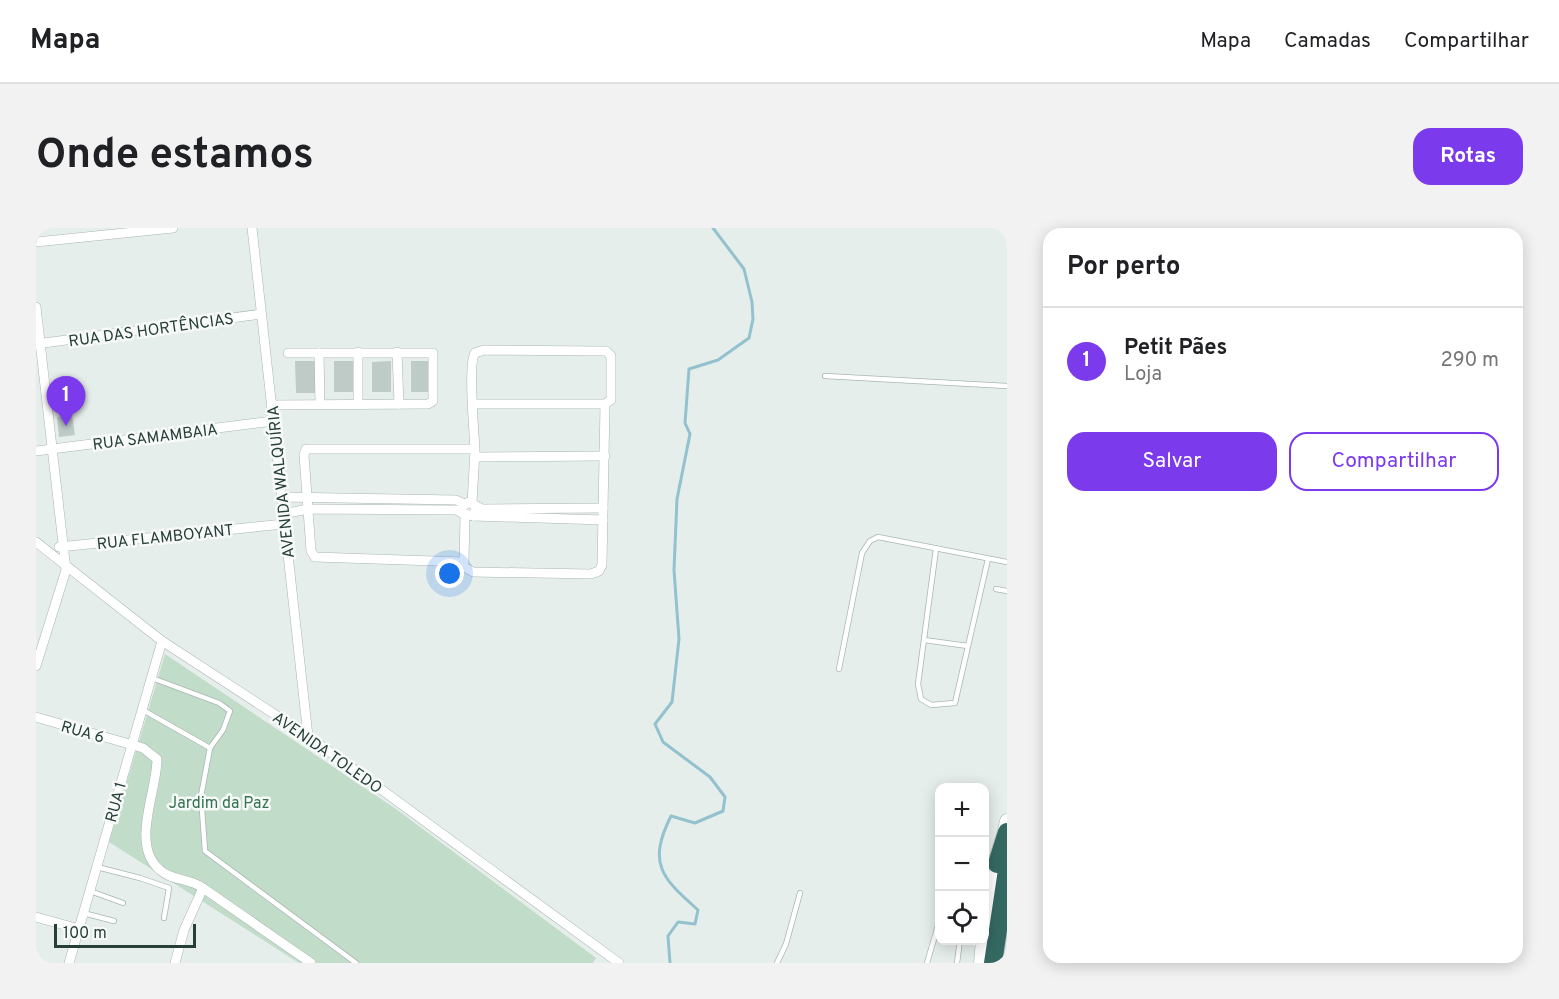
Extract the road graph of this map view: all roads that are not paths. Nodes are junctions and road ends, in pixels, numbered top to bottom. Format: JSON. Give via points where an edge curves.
{"nodes":[{"id":1,"x":173,"y":228,"type":"edge"},
{"id":2,"x":252,"y":228,"type":"edge"},
{"id":3,"x":36,"y":242,"type":"edge"},
{"id":4,"x":36,"y":307,"type":"edge"},
{"id":5,"x":261,"y":314,"type":"junction"},
{"id":6,"x":38,"y":344,"type":"edge"},
{"id":7,"x":358,"y":352,"type":"junction"},
{"id":8,"x":397,"y":352,"type":"junction"},
{"id":9,"x":288,"y":353,"type":"dead end"},
{"id":10,"x":319,"y":353,"type":"junction"},
{"id":11,"x":825,"y":376,"type":"dead end"},
{"id":12,"x":1007,"y":386,"type":"edge"},
{"id":13,"x":320,"y":404,"type":"junction"},
{"id":14,"x":358,"y":404,"type":"junction"},
{"id":15,"x":399,"y":404,"type":"junction"},
{"id":16,"x":473,"y":404,"type":"junction"},
{"id":17,"x":605,"y":404,"type":"junction"},
{"id":18,"x":271,"y":405,"type":"junction"},
{"id":19,"x":273,"y":421,"type":"junction"},
{"id":20,"x":53,"y":449,"type":"junction"},
{"id":21,"x":36,"y":451,"type":"edge"},
{"id":22,"x":475,"y":453,"type":"junction"},
{"id":23,"x":605,"y":456,"type":"junction"},
{"id":24,"x":282,"y":496,"type":"junction"},
{"id":25,"x":308,"y":504,"type":"junction"},
{"id":26,"x":603,"y":508,"type":"junction"},
{"id":27,"x":469,"y":510,"type":"junction"},
{"id":28,"x":284,"y":519,"type":"junction"},
{"id":29,"x":603,"y":520,"type":"junction"},
{"id":30,"x":36,"y":542,"type":"edge"},
{"id":31,"x":63,"y":547,"type":"junction"},
{"id":32,"x":45,"y":548,"type":"junction"},
{"id":33,"x":936,"y":549,"type":"junction"},
{"id":34,"x":988,"y":559,"type":"junction"},
{"id":35,"x":464,"y":562,"type":"junction"},
{"id":36,"x":1007,"y":562,"type":"edge"},
{"id":37,"x":66,"y":564,"type":"junction"},
{"id":38,"x":996,"y":589,"type":"dead end"},
{"id":39,"x":1007,"y":591,"type":"edge"},
{"id":40,"x":924,"y":640,"type":"junction"},
{"id":41,"x":162,"y":641,"type":"junction"},
{"id":42,"x":968,"y":646,"type":"junction"},
{"id":43,"x":36,"y":666,"type":"edge"},
{"id":44,"x":839,"y":669,"type":"dead end"},
{"id":45,"x":152,"y":678,"type":"junction"},
{"id":46,"x":143,"y":710,"type":"junction"},
{"id":47,"x":36,"y":717,"type":"edge"},
{"id":48,"x":308,"y":736,"type":"junction"},
{"id":49,"x":131,"y":744,"type":"junction"},
{"id":50,"x":210,"y":748,"type":"junction"},
{"id":51,"x":1007,"y":822,"type":"edge"},
{"id":52,"x":1007,"y":831,"type":"edge"},
{"id":53,"x":97,"y":867,"type":"junction"},
{"id":54,"x":1002,"y":867,"type":"edge"},
{"id":55,"x":202,"y":888,"type":"junction"},
{"id":56,"x":90,"y":891,"type":"junction"},
{"id":57,"x":800,"y":893,"type":"dead end"},
{"id":58,"x":123,"y":903,"type":"dead end"},
{"id":59,"x":83,"y":913,"type":"junction"},
{"id":60,"x":989,"y":914,"type":"edge"},
{"id":61,"x":36,"y":916,"type":"edge"},
{"id":62,"x":164,"y":918,"type":"dead end"},
{"id":63,"x":114,"y":921,"type":"dead end"},
{"id":64,"x":79,"y":929,"type":"junction"},
{"id":65,"x":935,"y":936,"type":"edge"},
{"id":66,"x":959,"y":945,"type":"edge"},
{"id":67,"x":983,"y":945,"type":"edge"},
{"id":68,"x":69,"y":963,"type":"edge"},
{"id":69,"x":175,"y":963,"type":"edge"},
{"id":70,"x":311,"y":963,"type":"edge"},
{"id":71,"x":356,"y":963,"type":"edge"},
{"id":72,"x":619,"y":963,"type":"edge"},
{"id":73,"x":777,"y":963,"type":"edge"},
{"id":74,"x":927,"y":963,"type":"edge"},
{"id":75,"x":957,"y":963,"type":"edge"},
{"id":76,"x":981,"y":963,"type":"edge"},
{"id":77,"x":993,"y":963,"type":"edge"}],
"edges":[{"from":1,"to":3,"type":"street"},
{"from":2,"to":5,"type":"street","name":"AVENIDA WALQUÍRIA"},
{"from":4,"to":6,"type":"street"},
{"from":5,"to":6,"type":"street","name":"RUA DAS HORTÊNCIAS"},
{"from":5,"to":18,"type":"street","name":"AVENIDA WALQUÍRIA"},
{"from":6,"to":20,"type":"street"},
{"from":7,"to":8,"type":"street"},
{"from":7,"to":10,"type":"street"},
{"from":7,"to":14,"type":"street"},
{"from":8,"to":15,"type":"street"},
{"from":8,"to":15,"type":"street","via":[[433,353],[433,401]]},
{"from":9,"to":10,"type":"street"},
{"from":10,"to":13,"type":"street"},
{"from":11,"to":12,"type":"lane"},
{"from":13,"to":14,"type":"street"},
{"from":13,"to":18,"type":"street"},
{"from":14,"to":15,"type":"street"},
{"from":16,"to":17,"type":"street"},
{"from":16,"to":17,"type":"street","via":[[473,355],[495,350],[609,353],[611,400]]},
{"from":16,"to":22,"type":"street"},
{"from":17,"to":23,"type":"street"},
{"from":18,"to":19,"type":"street","name":"AVENIDA WALQUÍRIA"},
{"from":19,"to":20,"type":"street","name":"RUA SAMAMBAIA"},
{"from":19,"to":24,"type":"street","name":"AVENIDA WALQUÍRIA"},
{"from":20,"to":21,"type":"street","name":"RUA SAMAMBAIA"},
{"from":20,"to":31,"type":"street"},
{"from":22,"to":23,"type":"street"},
{"from":22,"to":25,"type":"street","via":[[306,449]]},
{"from":22,"to":27,"type":"street"},
{"from":23,"to":26,"type":"street"},
{"from":24,"to":25,"type":"street"},
{"from":24,"to":28,"type":"street","name":"AVENIDA WALQUÍRIA"},
{"from":25,"to":27,"type":"street","via":[[456,500]]},
{"from":25,"to":28,"type":"street","name":"RUA FLAMBOYANT"},
{"from":25,"to":35,"type":"street","via":[[311,551],[315,557]]},
{"from":26,"to":27,"type":"street"},
{"from":26,"to":29,"type":"street"},
{"from":27,"to":29,"type":"street"},
{"from":27,"to":35,"type":"street"},
{"from":28,"to":31,"type":"street","name":"RUA FLAMBOYANT"},
{"from":28,"to":48,"type":"street","name":"AVENIDA WALQUÍRIA"},
{"from":29,"to":35,"type":"street","via":[[602,565],[596,573],[473,572],[463,566]]},
{"from":30,"to":32,"type":"street","name":"AVENIDA TOLEDO"},
{"from":31,"to":32,"type":"street","name":"RUA FLAMBOYANT"},
{"from":31,"to":37,"type":"street"},
{"from":32,"to":37,"type":"street","name":"AVENIDA TOLEDO"},
{"from":33,"to":34,"type":"lane"},
{"from":33,"to":40,"type":"lane"},
{"from":33,"to":44,"type":"lane","via":[[878,537],[870,541],[862,553]]},
{"from":34,"to":36,"type":"lane"},
{"from":34,"to":42,"type":"lane"},
{"from":37,"to":41,"type":"street","name":"AVENIDA TOLEDO"},
{"from":37,"to":43,"type":"street"},
{"from":38,"to":39,"type":"lane"},
{"from":40,"to":42,"type":"lane"},
{"from":40,"to":42,"type":"lane","via":[[918,684],[921,699],[931,705],[955,703]]},
{"from":41,"to":45,"type":"street","name":"RUA 1"},
{"from":41,"to":48,"type":"street","name":"AVENIDA TOLEDO"},
{"from":45,"to":46,"type":"street","name":"RUA 1"},
{"from":45,"to":50,"type":"lane","via":[[219,703],[230,711]]},
{"from":46,"to":49,"type":"street","name":"RUA 1"},
{"from":46,"to":50,"type":"lane"},
{"from":47,"to":49,"type":"street","name":"RUA 6"},
{"from":48,"to":72,"type":"street","name":"AVENIDA TOLEDO"},
{"from":49,"to":53,"type":"street","name":"RUA 1"},
{"from":49,"to":55,"type":"street","name":"RUA 6","via":[[157,759],[146,831],[147,851],[164,873]]},
{"from":50,"to":71,"type":"lane","via":[[201,796],[205,851]]},
{"from":51,"to":54,"type":"main road"},
{"from":52,"to":54,"type":"highway"},
{"from":53,"to":56,"type":"street","name":"RUA 1"},
{"from":53,"to":62,"type":"lane","via":[[169,888]]},
{"from":54,"to":60,"type":"main road"},
{"from":54,"to":77,"type":"highway"},
{"from":55,"to":69,"type":"street"},
{"from":55,"to":70,"type":"street"},
{"from":56,"to":58,"type":"lane"},
{"from":56,"to":59,"type":"street","name":"RUA 1"},
{"from":57,"to":73,"type":"lane"},
{"from":59,"to":63,"type":"lane"},
{"from":59,"to":64,"type":"street","name":"RUA 1"},
{"from":61,"to":64,"type":"street"},
{"from":64,"to":68,"type":"street","name":"RUA 1"},
{"from":65,"to":74,"type":"lane"},
{"from":66,"to":75,"type":"lane"},
{"from":67,"to":76,"type":"main road"}]}
